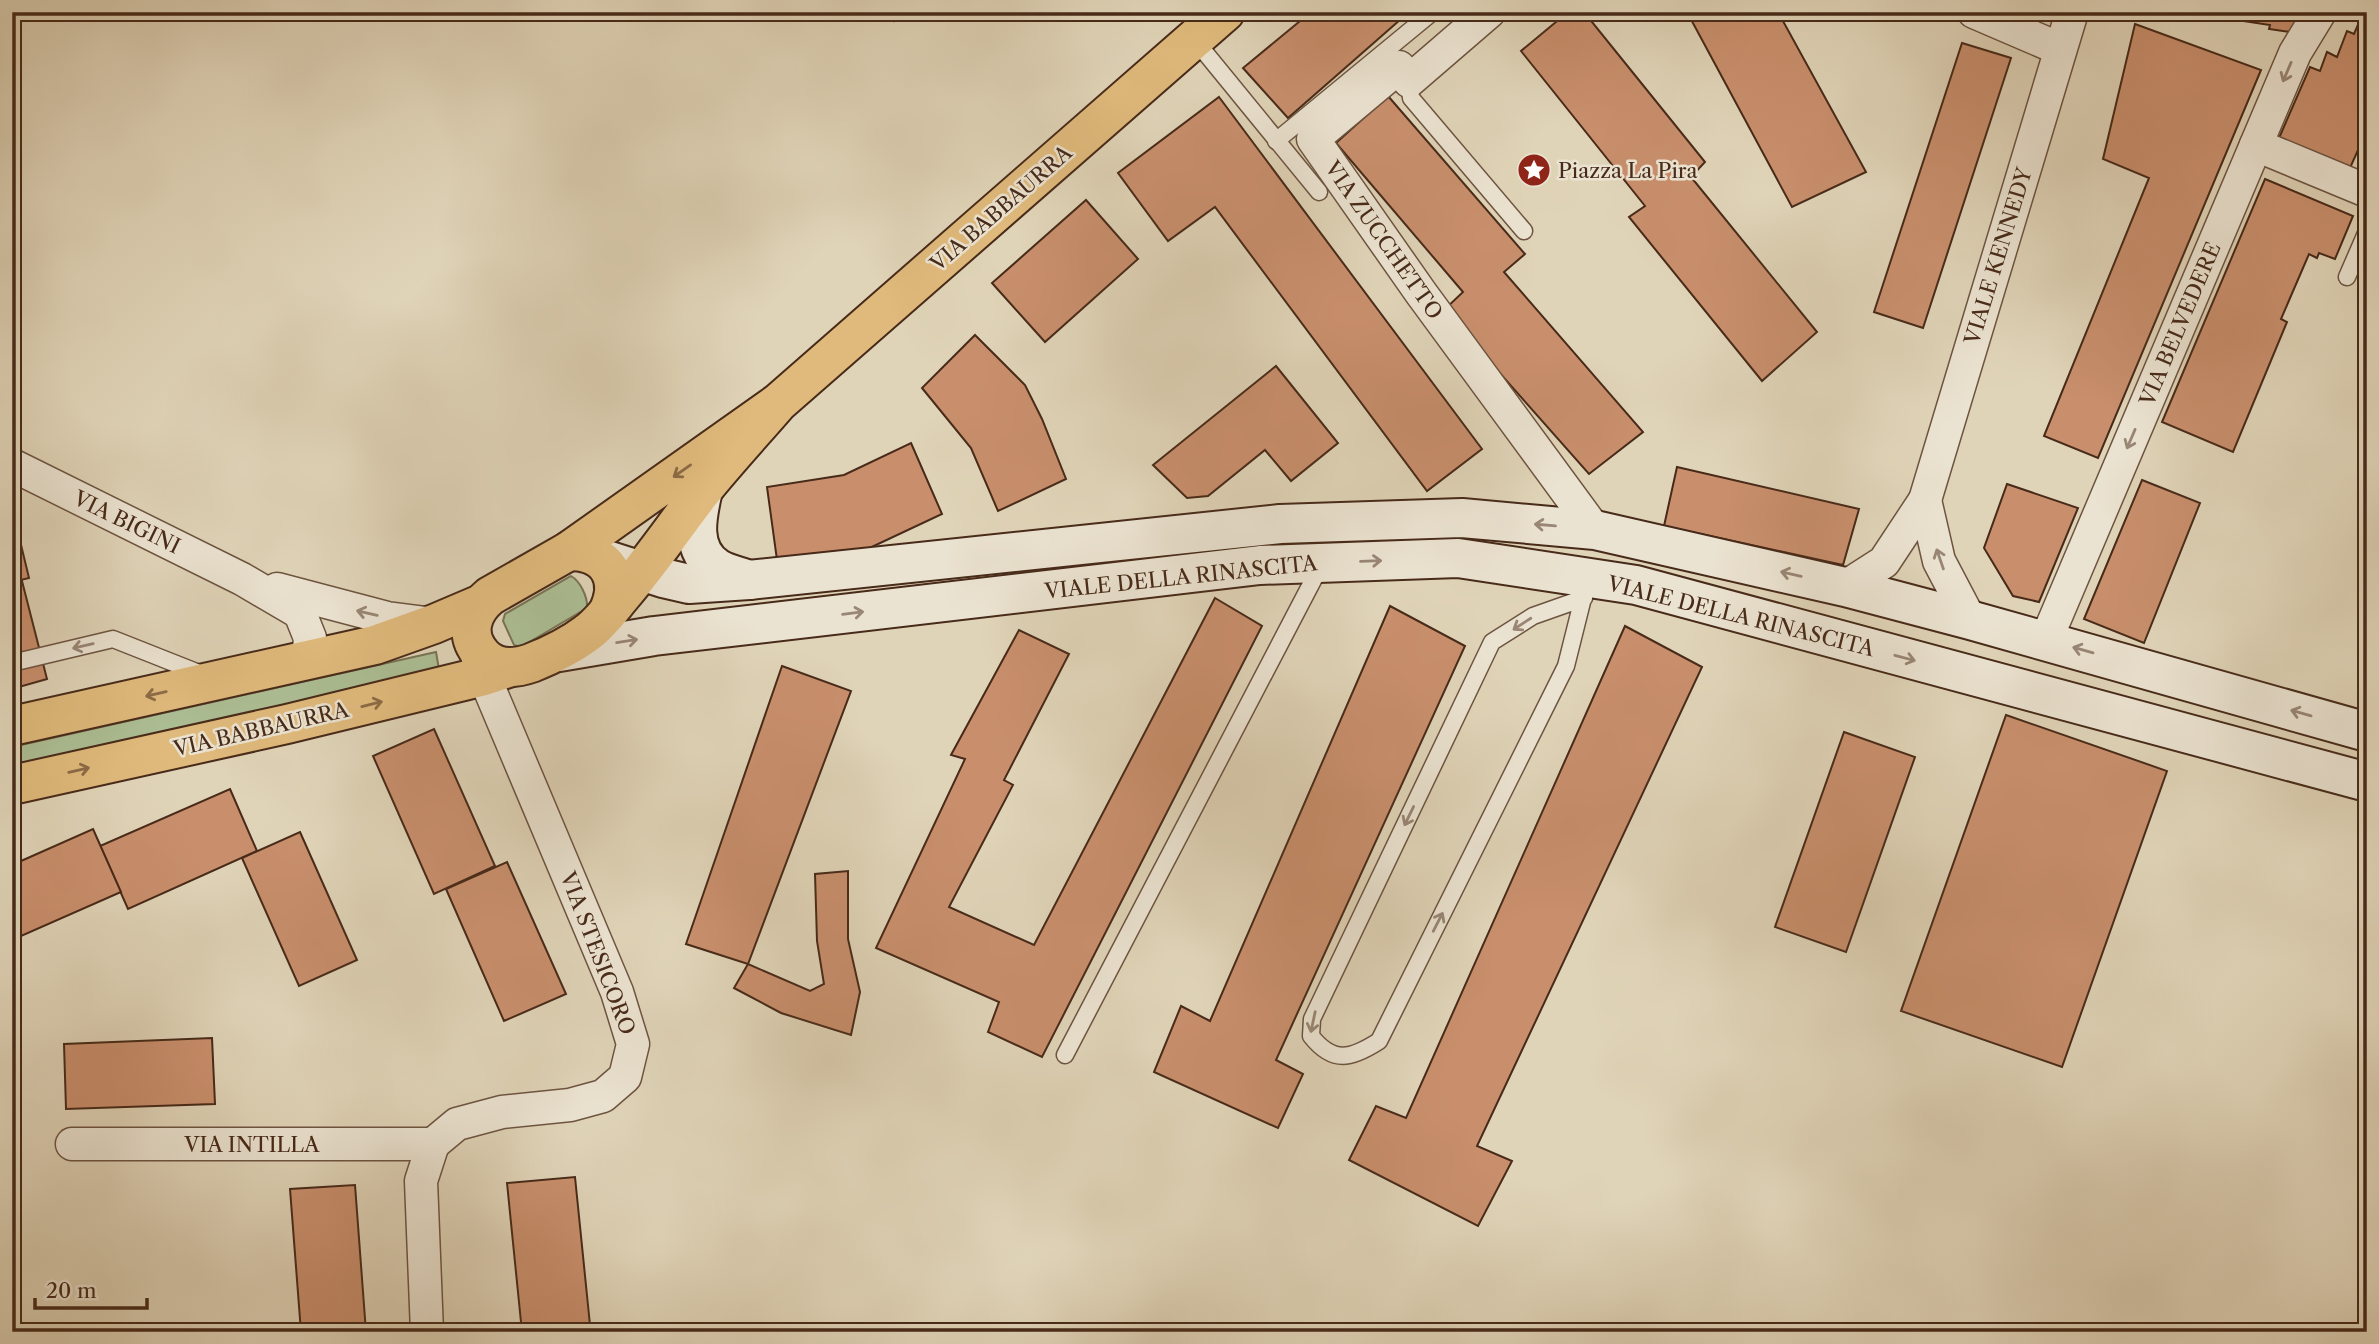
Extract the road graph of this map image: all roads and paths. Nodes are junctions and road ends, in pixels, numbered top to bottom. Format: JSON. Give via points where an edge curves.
{"nodes":[{"id":1,"x":1225,"y":12,"type":"edge"},
{"id":2,"x":1489,"y":12,"type":"edge"},
{"id":3,"x":1974,"y":12,"type":"edge"},
{"id":4,"x":2072,"y":12,"type":"edge"},
{"id":5,"x":2320,"y":12,"type":"edge"},
{"id":6,"x":1429,"y":15,"type":"dead end"},
{"id":7,"x":1194,"y":40,"type":"junction"},
{"id":8,"x":2060,"y":49,"type":"junction"},
{"id":9,"x":1409,"y":81,"type":"junction"},
{"id":10,"x":1276,"y":141,"type":"junction"},
{"id":11,"x":2256,"y":145,"type":"junction"},
{"id":12,"x":2367,"y":191,"type":"edge"},
{"id":13,"x":1320,"y":192,"type":"dead end"},
{"id":14,"x":1524,"y":231,"type":"dead end"},
{"id":15,"x":2367,"y":231,"type":"edge"},
{"id":16,"x":2347,"y":277,"type":"dead end"},
{"id":17,"x":778,"y":403,"type":"junction"},
{"id":18,"x":12,"y":465,"type":"edge"},
{"id":19,"x":703,"y":490,"type":"junction"},
{"id":20,"x":1925,"y":500,"type":"junction"},
{"id":21,"x":1595,"y":530,"type":"junction"},
{"id":22,"x":582,"y":553,"type":"junction"},
{"id":23,"x":1322,"y":563,"type":"junction"},
{"id":24,"x":642,"y":572,"type":"junction"},
{"id":25,"x":243,"y":579,"type":"junction"},
{"id":26,"x":749,"y":580,"type":"junction"},
{"id":27,"x":1845,"y":587,"type":"junction"},
{"id":28,"x":1586,"y":588,"type":"junction"},
{"id":29,"x":608,"y":612,"type":"junction"},
{"id":30,"x":1970,"y":620,"type":"junction"},
{"id":31,"x":476,"y":621,"type":"junction"},
{"id":32,"x":434,"y":624,"type":"junction"},
{"id":33,"x":2046,"y":640,"type":"junction"},
{"id":34,"x":559,"y":652,"type":"junction"},
{"id":35,"x":308,"y":660,"type":"junction"},
{"id":36,"x":12,"y":663,"type":"edge"},
{"id":37,"x":496,"y":672,"type":"junction"},
{"id":38,"x":216,"y":680,"type":"junction"},
{"id":39,"x":12,"y":726,"type":"edge"},
{"id":40,"x":2367,"y":732,"type":"edge"},
{"id":41,"x":2367,"y":782,"type":"edge"},
{"id":42,"x":12,"y":785,"type":"edge"},
{"id":43,"x":1065,"y":1055,"type":"dead end"},
{"id":44,"x":72,"y":1144,"type":"dead end"},
{"id":45,"x":433,"y":1144,"type":"junction"},
{"id":46,"x":427,"y":1332,"type":"edge"}],
"edges":[{"from":1,"to":7,"type":"main road","name":"VIA BABBAURRA"},
{"from":2,"to":9,"type":"street"},
{"from":3,"to":8,"type":"street"},
{"from":4,"to":8,"type":"street","name":"VIALE KENNEDY"},
{"from":5,"to":11,"type":"street","name":"VIA BELVEDERE","one_way":true,"via":[[2295,52]]},
{"from":6,"to":10,"type":"lane"},
{"from":7,"to":10,"type":"lane"},
{"from":7,"to":17,"type":"main road","name":"VIA BABBAURRA"},
{"from":8,"to":20,"type":"street","name":"VIALE KENNEDY"},
{"from":9,"to":14,"type":"lane","via":[[1411,98]]},
{"from":9,"to":21,"type":"street","name":"VIA ZUCCHETTO","via":[[1399,67],[1312,139]]},
{"from":10,"to":13,"type":"lane"},
{"from":11,"to":12,"type":"street"},
{"from":11,"to":33,"type":"street","name":"VIA BELVEDERE","one_way":true},
{"from":15,"to":16,"type":"lane"},
{"from":17,"to":19,"type":"main road","name":"VIA BABBAURRA"},
{"from":17,"to":22,"type":"main road","one_way":true},
{"from":18,"to":25,"type":"street","name":"VIA BIGINI"},
{"from":19,"to":24,"type":"main road","name":"VIA BABBAURRA"},
{"from":19,"to":26,"type":"street","via":[[696,517],[697,540],[716,568]]},
{"from":20,"to":27,"type":"street","name":"VIALE KENNEDY","via":[[1884,562]]},
{"from":30,"to":20,"type":"street","name":"VIALE KENNEDY","one_way":true,"via":[[1939,561]]},
{"from":21,"to":26,"type":"street","name":"VIALE DELLA RINASCITA","one_way":true,"via":[[1462,518],[1280,524]]},
{"from":27,"to":21,"type":"street","name":"VIALE DELLA RINASCITA","one_way":true},
{"from":22,"to":24,"type":"street","name":"VIALE DELLA RINASCITA"},
{"from":22,"to":29,"type":"main road","via":[[605,564],[612,575],[614,600]]},
{"from":22,"to":31,"type":"main road","via":[[490,596]]},
{"from":23,"to":28,"type":"street","name":"VIALE DELLA RINASCITA","one_way":true,"via":[[1458,558]]},
{"from":34,"to":23,"type":"street","name":"VIALE DELLA RINASCITA","one_way":true,"via":[[654,636],[1260,565]]},
{"from":23,"to":43,"type":"lane"},
{"from":24,"to":26,"type":"street","name":"VIALE DELLA RINASCITA","via":[[689,584]]},
{"from":24,"to":29,"type":"main road","name":"VIA BABBAURRA"},
{"from":32,"to":25,"type":"street","one_way":true,"via":[[331,605]]},
{"from":25,"to":35,"type":"street","via":[[300,613],[310,638]]},
{"from":27,"to":30,"type":"street","name":"VIALE DELLA RINASCITA"},
{"from":28,"to":28,"type":"lane","one_way":true,"via":[[1492,642],[1311,1019],[1311,1036],[1321,1049],[1345,1056],[1379,1041],[1566,666]]},
{"from":28,"to":41,"type":"street","name":"VIALE DELLA RINASCITA","one_way":true,"via":[[1636,585]]},
{"from":29,"to":34,"type":"main road","name":"VIA BABBAURRA"},
{"from":30,"to":33,"type":"street","name":"VIALE DELLA RINASCITA"},
{"from":31,"to":32,"type":"main road"},
{"from":31,"to":37,"type":"main road","via":[[477,650],[496,666]]},
{"from":32,"to":35,"type":"main road","via":[[375,645]]},
{"from":40,"to":33,"type":"street","name":"VIALE DELLA RINASCITA","one_way":true},
{"from":34,"to":37,"type":"main road","name":"VIA BABBAURRA"},
{"from":35,"to":38,"type":"main road"},
{"from":38,"to":36,"type":"lane","one_way":true,"via":[[113,639]]},
{"from":42,"to":37,"type":"main road","name":"VIA BABBAURRA","one_way":true},
{"from":37,"to":45,"type":"street","name":"VIA STESICORO","via":[[633,1044],[625,1077],[603,1096],[457,1124]]},
{"from":38,"to":39,"type":"main road","one_way":true},
{"from":44,"to":45,"type":"street","name":"VIA INTILLA"},
{"from":45,"to":46,"type":"street","via":[[421,1181]]}]}
